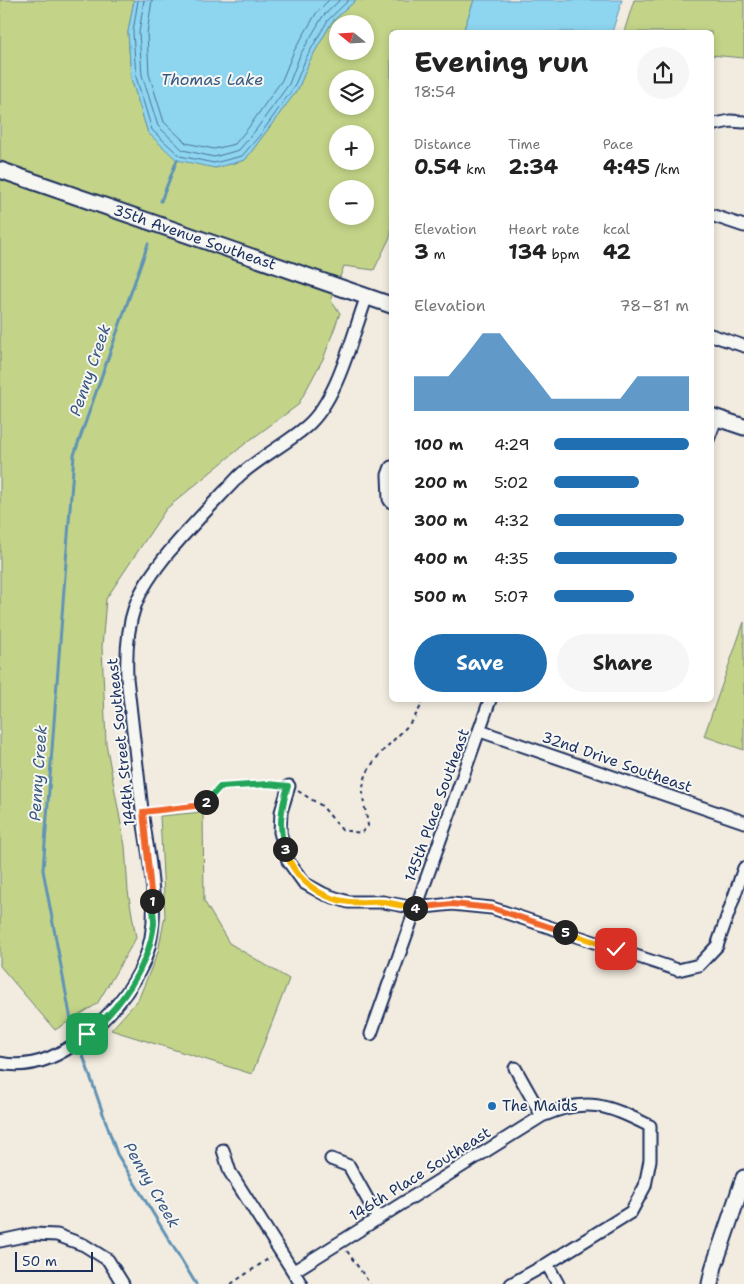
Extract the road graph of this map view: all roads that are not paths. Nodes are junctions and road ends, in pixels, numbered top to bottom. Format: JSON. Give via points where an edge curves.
{"nodes":[{"id":1,"x":744,"y":122,"type":"edge"},
{"id":2,"x":714,"y":124,"type":"edge"},
{"id":3,"x":0,"y":170,"type":"edge"},
{"id":4,"x":714,"y":216,"type":"edge"},
{"id":5,"x":744,"y":226,"type":"edge"},
{"id":6,"x":367,"y":296,"type":"junction"},
{"id":7,"x":389,"y":304,"type":"edge"},
{"id":8,"x":714,"y":336,"type":"edge"},
{"id":9,"x":744,"y":346,"type":"edge"},
{"id":10,"x":715,"y":417,"type":"edge"},
{"id":11,"x":744,"y":427,"type":"edge"},
{"id":12,"x":389,"y":472,"type":"edge"},
{"id":13,"x":389,"y":499,"type":"edge"},
{"id":14,"x":489,"y":702,"type":"edge"},
{"id":15,"x":480,"y":731,"type":"junction"},
{"id":16,"x":288,"y":786,"type":"road end"},
{"id":17,"x":744,"y":822,"type":"edge"},
{"id":18,"x":744,"y":868,"type":"edge"},
{"id":19,"x":415,"y":908,"type":"junction"},
{"id":20,"x":371,"y":1034,"type":"dead end"},
{"id":21,"x":0,"y":1063,"type":"edge"},
{"id":22,"x":515,"y":1068,"type":"dead end"},
{"id":23,"x":542,"y":1116,"type":"junction"},
{"id":24,"x":223,"y":1150,"type":"dead end"},
{"id":25,"x":331,"y":1159,"type":"dead end"},
{"id":26,"x":743,"y":1185,"type":"edge"},
{"id":27,"x":378,"y":1218,"type":"junction"},
{"id":28,"x":0,"y":1241,"type":"edge"},
{"id":29,"x":547,"y":1264,"type":"junction"},
{"id":30,"x":294,"y":1271,"type":"junction"},
{"id":31,"x":123,"y":1284,"type":"edge"},
{"id":32,"x":301,"y":1284,"type":"edge"},
{"id":33,"x":511,"y":1284,"type":"edge"},
{"id":34,"x":558,"y":1284,"type":"edge"},
{"id":35,"x":710,"y":1284,"type":"edge"}],
"edges":[{"from":1,"to":2,"type":"street"},
{"from":3,"to":6,"type":"street","name":"35th Avenue Southeast"},
{"from":4,"to":5,"type":"street"},
{"from":6,"to":7,"type":"street","name":"35th Avenue Southeast"},
{"from":6,"to":21,"type":"street","name":"144th Street Southeast","via":[[323,408],[306,426],[239,476],[156,569],[135,606],[126,663],[154,924],[143,963],[122,998],[98,1026],[69,1048],[34,1064]]},
{"from":8,"to":9,"type":"street"},
{"from":10,"to":11,"type":"street"},
{"from":12,"to":13,"type":"street"},
{"from":14,"to":15,"type":"street","name":"145th Place Southeast"},
{"from":15,"to":17,"type":"street","name":"32nd Drive Southeast"},
{"from":15,"to":19,"type":"street","name":"145th Place Southeast"},
{"from":16,"to":19,"type":"street","via":[[280,832],[288,861],[304,882],[324,894],[348,902],[384,902]]},
{"from":18,"to":19,"type":"street","via":[[717,946],[699,965],[678,970],[492,908],[452,904]]},
{"from":19,"to":20,"type":"street","name":"145th Place Southeast"},
{"from":22,"to":23,"type":"street"},
{"from":23,"to":27,"type":"street","name":"146th Place Southeast"},
{"from":23,"to":29,"type":"street","name":"146th Place Southeast","via":[[565,1106],[585,1103],[610,1109],[650,1126],[650,1160],[645,1186],[631,1212]]},
{"from":24,"to":30,"type":"street","via":[[230,1172]]},
{"from":25,"to":27,"type":"street","via":[[349,1166]]},
{"from":26,"to":35,"type":"street"},
{"from":27,"to":30,"type":"street","name":"146th Place Southeast"},
{"from":28,"to":31,"type":"street","via":[[33,1234],[57,1235],[84,1245],[108,1260]]},
{"from":29,"to":33,"type":"street"},
{"from":29,"to":34,"type":"street"},
{"from":30,"to":32,"type":"street"}]}
